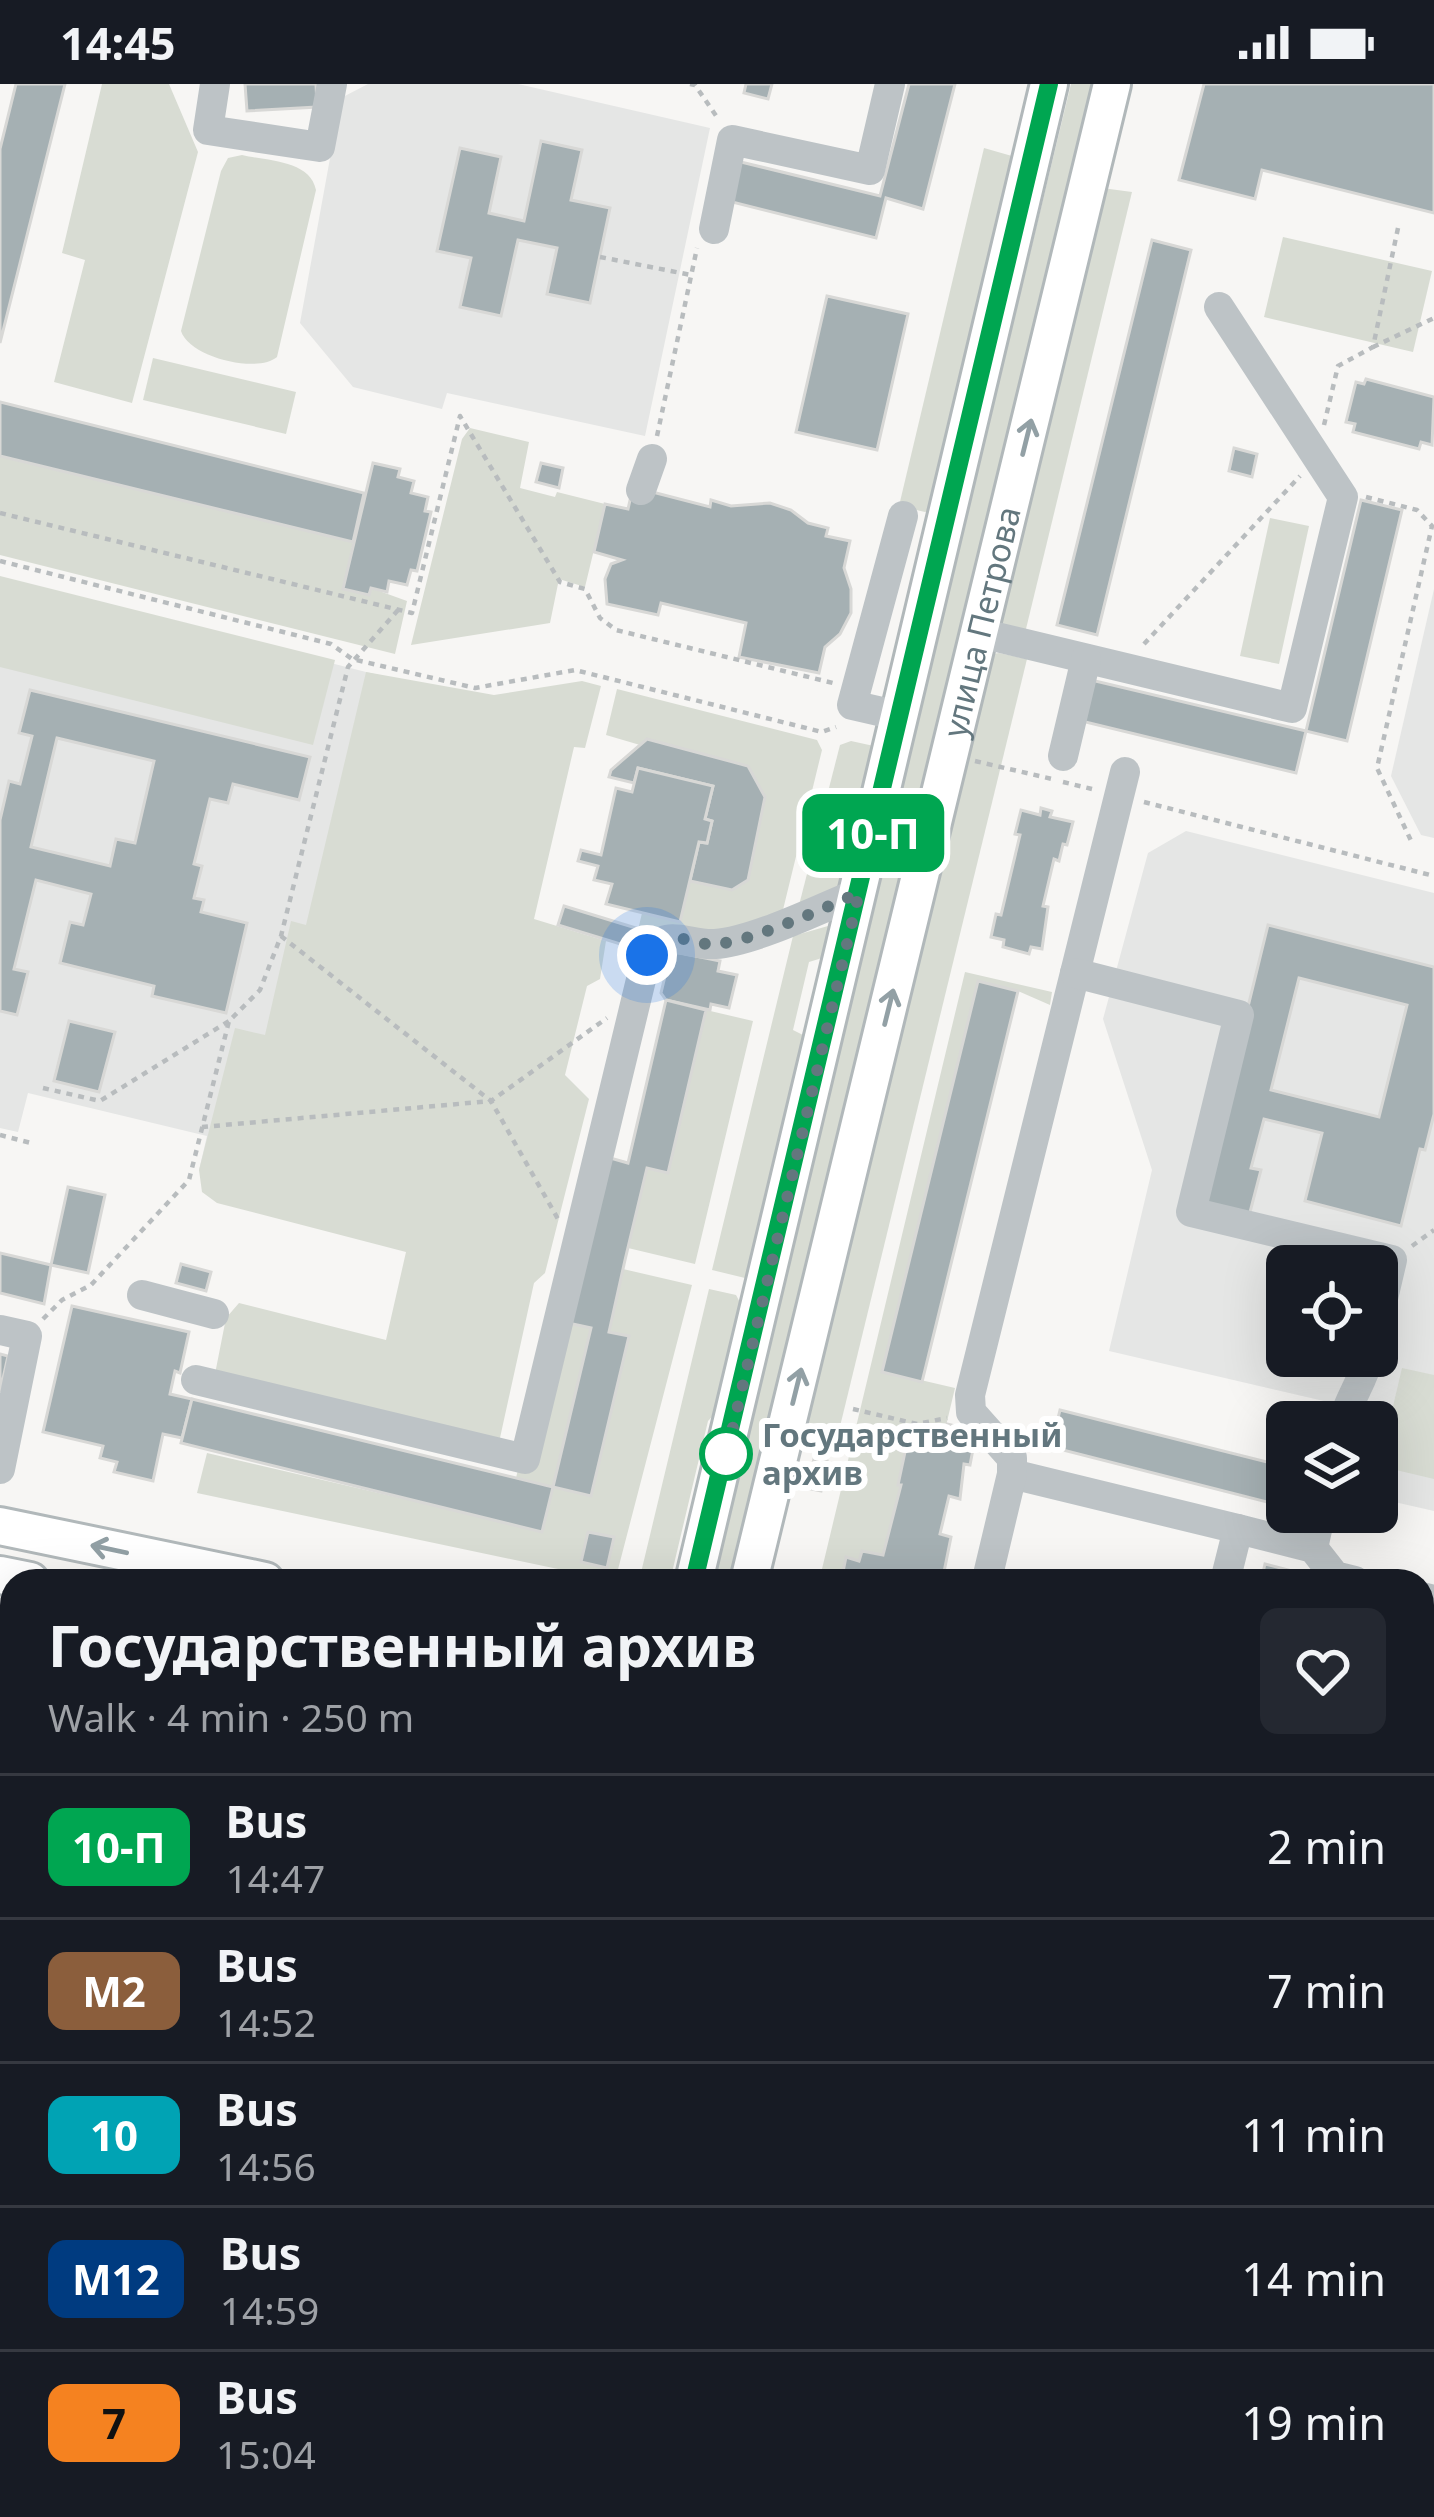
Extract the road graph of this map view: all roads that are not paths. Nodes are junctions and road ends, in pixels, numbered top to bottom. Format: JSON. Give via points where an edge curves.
{"nodes":[{"id":1,"x":215,"y":84,"type":"edge"},
{"id":2,"x":332,"y":84,"type":"edge"},
{"id":3,"x":890,"y":84,"type":"edge"},
{"id":4,"x":1049,"y":84,"type":"edge"},
{"id":5,"x":1112,"y":84,"type":"edge"},
{"id":6,"x":714,"y":230,"type":"road end"},
{"id":7,"x":1219,"y":308,"type":"dead end"},
{"id":8,"x":652,"y":459,"type":"road end"},
{"id":9,"x":641,"y":490,"type":"dead end"},
{"id":10,"x":903,"y":515,"type":"dead end"},
{"id":11,"x":980,"y":633,"type":"junction"},
{"id":12,"x":1087,"y":658,"type":"junction"},
{"id":13,"x":900,"y":716,"type":"junction"},
{"id":14,"x":1063,"y":755,"type":"dead end"},
{"id":15,"x":1123,"y":784,"type":"road end"},
{"id":16,"x":859,"y":893,"type":"junction"},
{"id":17,"x":1076,"y":973,"type":"junction"},
{"id":18,"x":1329,"y":1245,"type":"edge"},
{"id":19,"x":142,"y":1295,"type":"dead end"},
{"id":20,"x":214,"y":1314,"type":"dead end"},
{"id":21,"x":13,"y":1333,"type":"edge"},
{"id":22,"x":196,"y":1380,"type":"dead end"},
{"id":23,"x":0,"y":1469,"type":"edge"},
{"id":24,"x":1012,"y":1474,"type":"junction"},
{"id":25,"x":0,"y":1526,"type":"edge"},
{"id":26,"x":1238,"y":1529,"type":"junction"},
{"id":27,"x":1317,"y":1533,"type":"edge"},
{"id":28,"x":1313,"y":1548,"type":"junction"},
{"id":29,"x":207,"y":1569,"type":"edge"},
{"id":30,"x":697,"y":1569,"type":"edge"},
{"id":31,"x":752,"y":1569,"type":"edge"},
{"id":32,"x":989,"y":1569,"type":"edge"},
{"id":33,"x":1229,"y":1569,"type":"edge"},
{"id":34,"x":1329,"y":1569,"type":"edge"}],
"edges":[{"from":1,"to":2,"type":"lane","via":[[208,130],[320,147]]},
{"from":3,"to":6,"type":"lane","via":[[870,170],[732,140]]},
{"from":4,"to":13,"type":"main road","name":"улица Петрова"},
{"from":11,"to":5,"type":"main road","name":"улица Петрова","one_way":true},
{"from":7,"to":12,"type":"lane","via":[[1342,497],[1292,708]]},
{"from":8,"to":9,"type":"lane"},
{"from":10,"to":13,"type":"lane","via":[[852,705]]},
{"from":11,"to":12,"type":"lane"},
{"from":31,"to":11,"type":"main road","name":"улица Петрова","one_way":true},
{"from":12,"to":14,"type":"lane"},
{"from":13,"to":16,"type":"main road","name":"улица Петрова"},
{"from":15,"to":17,"type":"lane"},
{"from":16,"to":22,"type":"lane","via":[[714,945],[678,936],[647,955],[525,1459]]},
{"from":16,"to":30,"type":"main road","name":"улица Петрова"},
{"from":17,"to":18,"type":"lane","via":[[1239,1015],[1191,1212]]},
{"from":17,"to":24,"type":"lane","via":[[970,1395],[971,1412],[1012,1458]]},
{"from":19,"to":20,"type":"lane"},
{"from":21,"to":23,"type":"lane"},
{"from":24,"to":26,"type":"lane"},
{"from":24,"to":32,"type":"lane"},
{"from":29,"to":25,"type":"main road","one_way":true},
{"from":26,"to":28,"type":"lane"},
{"from":26,"to":33,"type":"lane"},
{"from":27,"to":28,"type":"lane"},
{"from":28,"to":34,"type":"lane"}]}
